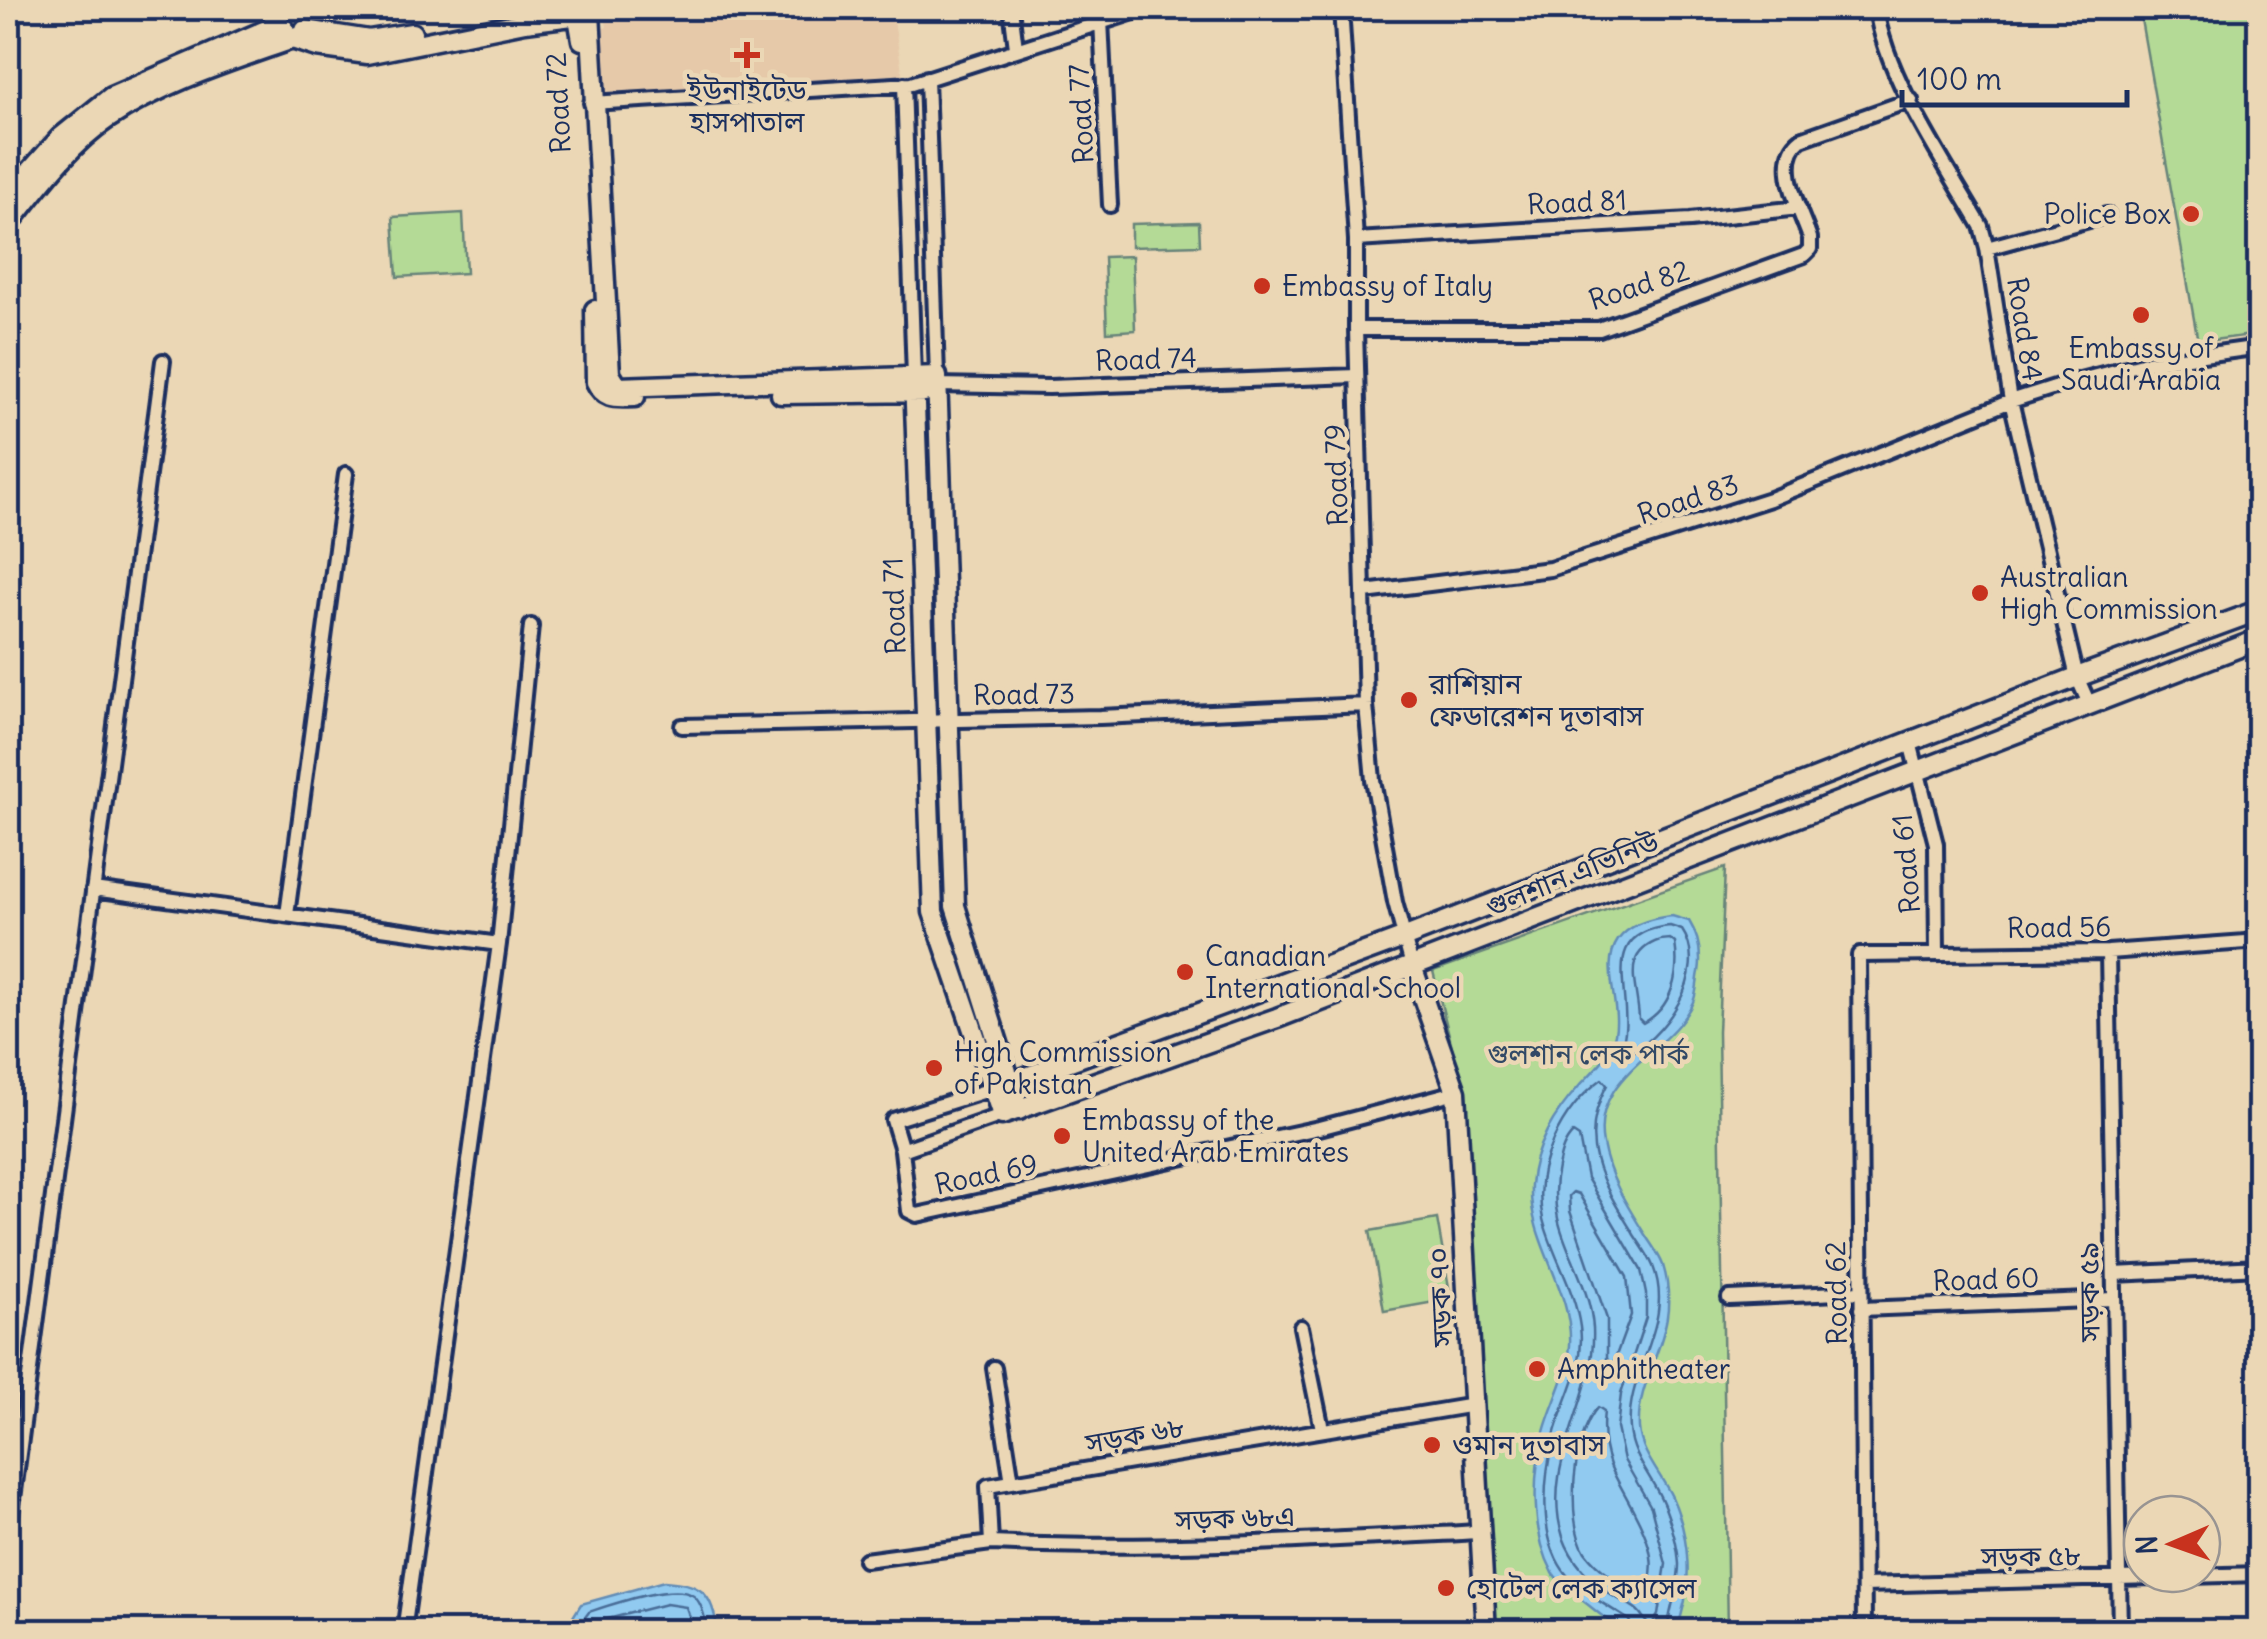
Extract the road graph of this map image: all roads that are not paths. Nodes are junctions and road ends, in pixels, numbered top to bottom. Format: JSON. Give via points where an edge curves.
{"nodes":[{"id":1,"x":268,"y":8,"type":"edge"},
{"id":2,"x":571,"y":8,"type":"edge"},
{"id":3,"x":585,"y":8,"type":"edge"},
{"id":4,"x":1012,"y":8,"type":"edge"},
{"id":5,"x":1236,"y":8,"type":"edge"},
{"id":6,"x":1341,"y":8,"type":"edge"},
{"id":7,"x":1876,"y":8,"type":"edge"},
{"id":8,"x":1140,"y":9,"type":"edge"},
{"id":9,"x":1101,"y":20,"type":"junction"},
{"id":10,"x":280,"y":24,"type":"junction"},
{"id":11,"x":312,"y":32,"type":"junction"},
{"id":12,"x":292,"y":39,"type":"junction"},
{"id":13,"x":1016,"y":48,"type":"junction"},
{"id":14,"x":927,"y":78,"type":"junction"},
{"id":15,"x":908,"y":84,"type":"junction"},
{"id":16,"x":1910,"y":100,"type":"junction"},
{"id":17,"x":591,"y":103,"type":"junction"},
{"id":18,"x":8,"y":196,"type":"edge"},
{"id":19,"x":1110,"y":205,"type":"dead end"},
{"id":20,"x":1799,"y":208,"type":"junction"},
{"id":21,"x":2107,"y":215,"type":"dead end"},
{"id":22,"x":8,"y":225,"type":"edge"},
{"id":23,"x":1356,"y":240,"type":"junction"},
{"id":24,"x":1988,"y":248,"type":"junction"},
{"id":25,"x":1356,"y":329,"type":"junction"},
{"id":26,"x":2260,"y":347,"type":"edge"},
{"id":27,"x":163,"y":362,"type":"dead end"},
{"id":28,"x":1357,"y":376,"type":"junction"},
{"id":29,"x":914,"y":384,"type":"junction"},
{"id":30,"x":938,"y":384,"type":"junction"},
{"id":31,"x":2011,"y":401,"type":"junction"},
{"id":32,"x":346,"y":474,"type":"dead end"},
{"id":33,"x":1365,"y":592,"type":"junction"},
{"id":34,"x":2260,"y":610,"type":"edge"},
{"id":35,"x":531,"y":626,"type":"dead end"},
{"id":36,"x":2260,"y":640,"type":"edge"},
{"id":37,"x":2077,"y":677,"type":"junction"},
{"id":38,"x":1366,"y":705,"type":"junction"},
{"id":39,"x":2090,"y":706,"type":"junction"},
{"id":40,"x":949,"y":720,"type":"junction"},
{"id":41,"x":926,"y":721,"type":"junction"},
{"id":42,"x":682,"y":726,"type":"dead end"},
{"id":43,"x":1910,"y":742,"type":"junction"},
{"id":44,"x":1920,"y":770,"type":"junction"},
{"id":45,"x":93,"y":889,"type":"junction"},
{"id":46,"x":287,"y":915,"type":"junction"},
{"id":47,"x":1403,"y":938,"type":"junction"},
{"id":48,"x":2260,"y":941,"type":"edge"},
{"id":49,"x":499,"y":944,"type":"junction"},
{"id":50,"x":2108,"y":952,"type":"junction"},
{"id":51,"x":1937,"y":953,"type":"junction"},
{"id":52,"x":1859,"y":955,"type":"joint"},
{"id":53,"x":1412,"y":966,"type":"junction"},
{"id":54,"x":1001,"y":1086,"type":"junction"},
{"id":55,"x":1456,"y":1092,"type":"junction"},
{"id":56,"x":1010,"y":1112,"type":"junction"},
{"id":57,"x":902,"y":1150,"type":"junction"},
{"id":58,"x":2260,"y":1267,"type":"edge"},
{"id":59,"x":2114,"y":1274,"type":"junction"},
{"id":60,"x":1861,"y":1292,"type":"junction"},
{"id":61,"x":1730,"y":1298,"type":"dead end"},
{"id":62,"x":2114,"y":1298,"type":"junction"},
{"id":63,"x":1861,"y":1308,"type":"junction"},
{"id":64,"x":1301,"y":1327,"type":"dead end"},
{"id":65,"x":994,"y":1368,"type":"dead end"},
{"id":66,"x":1474,"y":1404,"type":"junction"},
{"id":67,"x":1322,"y":1430,"type":"junction"},
{"id":68,"x":1012,"y":1482,"type":"junction"},
{"id":69,"x":1481,"y":1532,"type":"junction"},
{"id":70,"x":8,"y":1538,"type":"edge"},
{"id":71,"x":992,"y":1543,"type":"junction"},
{"id":72,"x":865,"y":1560,"type":"dead end"},
{"id":73,"x":2260,"y":1574,"type":"edge"},
{"id":74,"x":2118,"y":1579,"type":"junction"},
{"id":75,"x":1864,"y":1585,"type":"junction"},
{"id":76,"x":404,"y":1632,"type":"edge"},
{"id":77,"x":1486,"y":1632,"type":"edge"},
{"id":78,"x":1864,"y":1632,"type":"edge"},
{"id":79,"x":2120,"y":1632,"type":"edge"}],
"edges":[{"from":1,"to":10,"type":"street"},
{"from":2,"to":11,"type":"street","name":"Road 72","via":[[369,40]]},
{"from":3,"to":17,"type":"street","name":"Road 72"},
{"from":4,"to":13,"type":"street"},
{"from":5,"to":8,"type":"street"},
{"from":6,"to":23,"type":"street","name":"Road 79"},
{"from":7,"to":16,"type":"street","name":"Road 84"},
{"from":8,"to":9,"type":"street"},
{"from":9,"to":13,"type":"street"},
{"from":9,"to":19,"type":"street","name":"Road 77"},
{"from":10,"to":11,"type":"street","name":"Road 72"},
{"from":10,"to":12,"type":"street"},
{"from":10,"to":18,"type":"street","via":[[112,97],[60,138]]},
{"from":11,"to":12,"type":"street"},
{"from":12,"to":17,"type":"street","name":"Road 72","via":[[368,54],[578,17]]},
{"from":12,"to":22,"type":"street","via":[[106,119]]},
{"from":13,"to":14,"type":"street"},
{"from":14,"to":15,"type":"street"},
{"from":14,"to":30,"type":"street","name":"Road 71"},
{"from":15,"to":17,"type":"street"},
{"from":15,"to":29,"type":"street","name":"Road 71"},
{"from":16,"to":20,"type":"street","via":[[1790,147],[1787,162]]},
{"from":16,"to":24,"type":"street","name":"Road 84"},
{"from":17,"to":29,"type":"street","name":"Road 72","via":[[600,392],[609,398]]},
{"from":20,"to":23,"type":"street","name":"Road 81"},
{"from":20,"to":25,"type":"street","name":"Road 82","via":[[1810,238],[1804,255],[1599,329]]},
{"from":21,"to":24,"type":"street"},
{"from":23,"to":25,"type":"street","name":"Road 79"},
{"from":24,"to":31,"type":"street","name":"Road 84"},
{"from":25,"to":28,"type":"street","name":"Road 79"},
{"from":26,"to":31,"type":"street","name":"Road 83","via":[[2146,362]]},
{"from":27,"to":45,"type":"street"},
{"from":28,"to":30,"type":"street","name":"Road 74"},
{"from":28,"to":33,"type":"street","name":"Road 79"},
{"from":29,"to":30,"type":"street","name":"Road 72"},
{"from":29,"to":41,"type":"street","name":"Road 71"},
{"from":30,"to":40,"type":"street","name":"Road 71"},
{"from":31,"to":33,"type":"street","name":"Road 83","via":[[1770,499],[1550,568]]},
{"from":31,"to":37,"type":"street","name":"Road 84"},
{"from":32,"to":46,"type":"street"},
{"from":33,"to":38,"type":"street","name":"Road 79"},
{"from":34,"to":37,"type":"street","name":"গুলশান এভিনিউ"},
{"from":35,"to":49,"type":"street"},
{"from":36,"to":39,"type":"street","name":"গুলশান এভিনিউ"},
{"from":37,"to":39,"type":"street","name":"Road 84"},
{"from":37,"to":43,"type":"street","name":"গুলশান এভিনিউ"},
{"from":38,"to":40,"type":"street","name":"Road 73"},
{"from":38,"to":47,"type":"street","name":"Road 79"},
{"from":39,"to":44,"type":"street","name":"গুলশান এভিনিউ"},
{"from":40,"to":41,"type":"street","name":"Road 73"},
{"from":40,"to":54,"type":"street","name":"Road 71","via":[[956,906]]},
{"from":41,"to":42,"type":"street","name":"Road 73"},
{"from":41,"to":54,"type":"street","name":"Road 71","via":[[933,912]]},
{"from":43,"to":44,"type":"street","name":"Road 61"},
{"from":43,"to":47,"type":"street","name":"গুলশান এভিনিউ"},
{"from":44,"to":51,"type":"street","name":"Road 61","via":[[1936,844]]},
{"from":44,"to":53,"type":"street","name":"গুলশান এভিনিউ"},
{"from":45,"to":46,"type":"street"},
{"from":45,"to":70,"type":"street"},
{"from":46,"to":49,"type":"street"},
{"from":47,"to":53,"type":"street","name":"Road 79"},
{"from":47,"to":54,"type":"street","name":"গুলশান এভিনিউ"},
{"from":48,"to":50,"type":"street","name":"Road 56"},
{"from":49,"to":76,"type":"street"},
{"from":50,"to":51,"type":"street","name":"Road 56"},
{"from":50,"to":59,"type":"street","name":"সড়ক ৫৯"},
{"from":51,"to":52,"type":"street","name":"Road 56"},
{"from":52,"to":60,"type":"street","name":"Road 62"},
{"from":53,"to":55,"type":"street","name":"সড়ক ৭০"},
{"from":53,"to":56,"type":"street","name":"গুলশান এভিনিউ"},
{"from":54,"to":56,"type":"street","name":"Road 71"},
{"from":54,"to":57,"type":"street","name":"Road 69","via":[[893,1120]]},
{"from":55,"to":57,"type":"street","name":"Road 69","via":[[917,1215],[909,1211]]},
{"from":55,"to":66,"type":"street","name":"সড়ক ৭০"},
{"from":56,"to":57,"type":"street","name":"গুলশান এভিনিউ"},
{"from":58,"to":59,"type":"street"},
{"from":59,"to":62,"type":"street","name":"সড়ক ৫৯"},
{"from":60,"to":61,"type":"street"},
{"from":60,"to":63,"type":"street","name":"Road 62"},
{"from":62,"to":63,"type":"street","name":"Road 60"},
{"from":62,"to":74,"type":"street","name":"সড়ক ৫৯"},
{"from":63,"to":75,"type":"street","name":"Road 62"},
{"from":64,"to":67,"type":"street"},
{"from":65,"to":68,"type":"street"},
{"from":66,"to":67,"type":"street","name":"সড়ক ৬৮"},
{"from":66,"to":69,"type":"street","name":"সড়ক ৭০"},
{"from":67,"to":68,"type":"street","name":"সড়ক ৬৮"},
{"from":68,"to":71,"type":"street","via":[[988,1486]]},
{"from":69,"to":71,"type":"street","name":"সড়ক ৬৮এ","via":[[1220,1544]]},
{"from":69,"to":77,"type":"street","name":"সড়ক ৭০"},
{"from":71,"to":72,"type":"street"},
{"from":73,"to":74,"type":"street","name":"সড়ক ৫৮"},
{"from":74,"to":75,"type":"street","name":"সড়ক ৫৮"},
{"from":74,"to":79,"type":"street","name":"সড়ক ৫৯"},
{"from":75,"to":78,"type":"street","name":"Road 62"}]}
